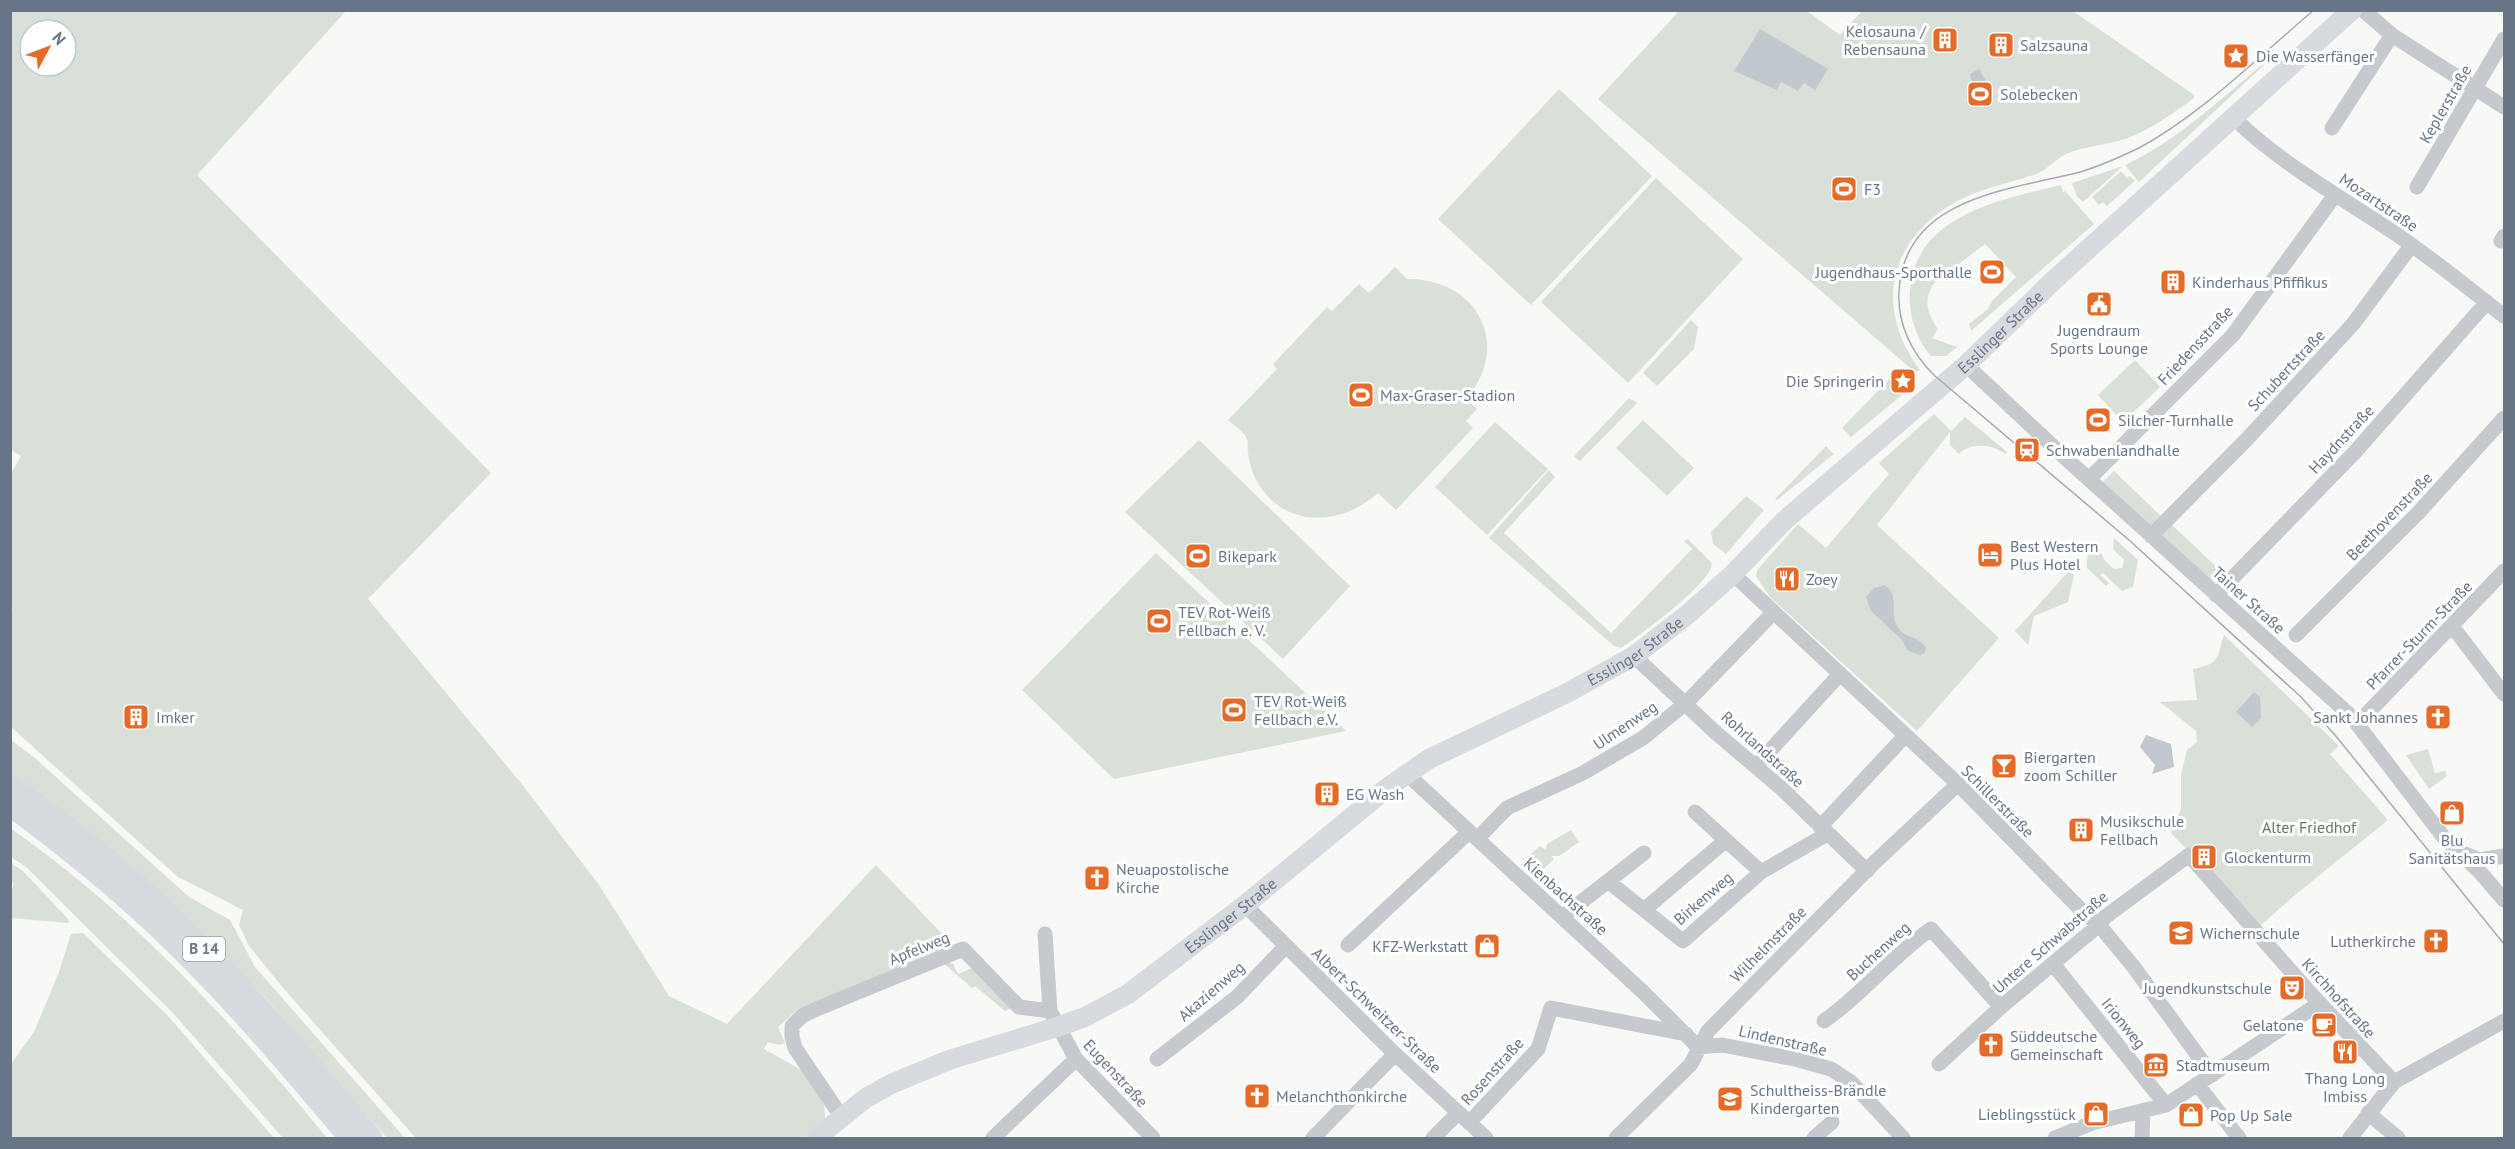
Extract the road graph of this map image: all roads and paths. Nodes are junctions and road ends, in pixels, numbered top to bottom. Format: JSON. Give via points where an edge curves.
{"nodes":[{"id":1,"x":2352,"y":10,"type":"edge"},
{"id":2,"x":2363,"y":10,"type":"edge"},
{"id":3,"x":2392,"y":34,"type":"junction"},
{"id":4,"x":2505,"y":39,"type":"edge"},
{"id":5,"x":2475,"y":88,"type":"junction"},
{"id":6,"x":2505,"y":106,"type":"edge"},
{"id":7,"x":2234,"y":118,"type":"junction"},
{"id":8,"x":2332,"y":128,"type":"dead end"},
{"id":9,"x":2417,"y":187,"type":"dead end"},
{"id":10,"x":2335,"y":195,"type":"junction"},
{"id":11,"x":2411,"y":246,"type":"junction"},
{"id":12,"x":2487,"y":302,"type":"junction"},
{"id":13,"x":2505,"y":316,"type":"edge"},
{"id":14,"x":1966,"y":365,"type":"junction"},
{"id":15,"x":2505,"y":418,"type":"edge"},
{"id":16,"x":2089,"y":479,"type":"junction"},
{"id":17,"x":2151,"y":536,"type":"junction"},
{"id":18,"x":2505,"y":571,"type":"edge"},
{"id":19,"x":1733,"y":574,"type":"junction"},
{"id":20,"x":2216,"y":595,"type":"junction"},
{"id":21,"x":1773,"y":613,"type":"junction"},
{"id":22,"x":2452,"y":626,"type":"junction"},
{"id":23,"x":2296,"y":635,"type":"dead end"},
{"id":24,"x":1634,"y":656,"type":"junction"},
{"id":25,"x":1840,"y":674,"type":"junction"},
{"id":26,"x":2505,"y":694,"type":"edge"},
{"id":27,"x":1686,"y":703,"type":"junction"},
{"id":28,"x":2358,"y":723,"type":"junction"},
{"id":29,"x":1905,"y":736,"type":"junction"},
{"id":30,"x":1756,"y":766,"type":"junction"},
{"id":31,"x":1407,"y":774,"type":"junction"},
{"id":32,"x":1958,"y":784,"type":"junction"},
{"id":33,"x":10,"y":785,"type":"edge"},
{"id":34,"x":10,"y":805,"type":"edge"},
{"id":35,"x":1695,"y":812,"type":"dead end"},
{"id":36,"x":1824,"y":830,"type":"junction"},
{"id":37,"x":1473,"y":836,"type":"junction"},
{"id":38,"x":1725,"y":842,"type":"junction"},
{"id":39,"x":2455,"y":849,"type":"junction"},
{"id":40,"x":1644,"y":853,"type":"dead end"},
{"id":41,"x":2189,"y":855,"type":"joint"},
{"id":42,"x":2505,"y":859,"type":"edge"},
{"id":43,"x":1867,"y":870,"type":"junction"},
{"id":44,"x":1761,"y":872,"type":"junction"},
{"id":45,"x":2488,"y":880,"type":"junction"},
{"id":46,"x":1609,"y":882,"type":"junction"},
{"id":47,"x":2505,"y":900,"type":"edge"},
{"id":48,"x":1245,"y":905,"type":"junction"},
{"id":49,"x":1645,"y":909,"type":"junction"},
{"id":50,"x":1562,"y":917,"type":"junction"},
{"id":51,"x":2099,"y":925,"type":"junction"},
{"id":52,"x":1045,"y":934,"type":"dead end"},
{"id":53,"x":1348,"y":945,"type":"dead end"},
{"id":54,"x":1285,"y":947,"type":"junction"},
{"id":55,"x":2053,"y":964,"type":"junction"},
{"id":56,"x":2320,"y":1003,"type":"junction"},
{"id":57,"x":2001,"y":1008,"type":"junction"},
{"id":58,"x":1053,"y":1019,"type":"junction"},
{"id":59,"x":1824,"y":1021,"type":"dead end"},
{"id":60,"x":2505,"y":1021,"type":"edge"},
{"id":61,"x":1686,"y":1034,"type":"junction"},
{"id":62,"x":1698,"y":1047,"type":"junction"},
{"id":63,"x":1395,"y":1054,"type":"junction"},
{"id":64,"x":1076,"y":1059,"type":"junction"},
{"id":65,"x":1157,"y":1059,"type":"dead end"},
{"id":66,"x":1940,"y":1064,"type":"dead end"},
{"id":67,"x":2212,"y":1075,"type":"junction"},
{"id":68,"x":2394,"y":1082,"type":"junction"},
{"id":69,"x":2197,"y":1084,"type":"junction"},
{"id":70,"x":2166,"y":1105,"type":"junction"},
{"id":71,"x":2143,"y":1111,"type":"junction"},
{"id":72,"x":2368,"y":1113,"type":"junction"},
{"id":73,"x":841,"y":1116,"type":"junction"},
{"id":74,"x":1464,"y":1118,"type":"junction"},
{"id":75,"x":1832,"y":1122,"type":"dead end"},
{"id":76,"x":350,"y":1138,"type":"edge"},
{"id":77,"x":372,"y":1138,"type":"edge"},
{"id":78,"x":816,"y":1138,"type":"edge"},
{"id":79,"x":993,"y":1138,"type":"edge"},
{"id":80,"x":1153,"y":1138,"type":"edge"},
{"id":81,"x":1313,"y":1138,"type":"edge"},
{"id":82,"x":1433,"y":1138,"type":"edge"},
{"id":83,"x":1486,"y":1138,"type":"edge"},
{"id":84,"x":1616,"y":1138,"type":"edge"},
{"id":85,"x":1814,"y":1138,"type":"edge"},
{"id":86,"x":1903,"y":1138,"type":"edge"},
{"id":87,"x":2055,"y":1138,"type":"edge"},
{"id":88,"x":2142,"y":1138,"type":"edge"},
{"id":89,"x":2239,"y":1138,"type":"edge"},
{"id":90,"x":2350,"y":1138,"type":"edge"},
{"id":91,"x":2398,"y":1138,"type":"edge"}],
"edges":[{"from":1,"to":7,"type":"main road","name":"Esslinger Straße"},
{"from":2,"to":3,"type":"street"},
{"from":3,"to":5,"type":"street"},
{"from":3,"to":8,"type":"street"},
{"from":4,"to":5,"type":"street","name":"Keplerstraße"},
{"from":5,"to":6,"type":"street"},
{"from":5,"to":9,"type":"street","name":"Keplerstraße"},
{"from":7,"to":10,"type":"street","name":"Mozartstraße"},
{"from":7,"to":14,"type":"main road","name":"Esslinger Straße"},
{"from":10,"to":11,"type":"street","name":"Mozartstraße"},
{"from":10,"to":16,"type":"street","name":"Friedensstraße","via":[[2233,335]]},
{"from":11,"to":12,"type":"street","name":"Mozartstraße"},
{"from":11,"to":17,"type":"street","name":"Schubertstraße","via":[[2353,324]]},
{"from":12,"to":13,"type":"street","name":"Mozartstraße"},
{"from":12,"to":20,"type":"street","name":"Haydnstraße","via":[[2355,452]]},
{"from":14,"to":16,"type":"street","name":"Tainer Straße"},
{"from":14,"to":19,"type":"main road","name":"Esslinger Straße","via":[[1785,520]]},
{"from":15,"to":23,"type":"street","name":"Beethovenstraße","via":[[2419,512]]},
{"from":16,"to":17,"type":"street","name":"Tainer Straße"},
{"from":17,"to":20,"type":"street","name":"Tainer Straße"},
{"from":18,"to":22,"type":"street","name":"Pfarrer-Sturm-Straße"},
{"from":19,"to":21,"type":"street","name":"Schillerstraße"},
{"from":19,"to":24,"type":"main road","name":"Esslinger Straße"},
{"from":20,"to":28,"type":"street","name":"Tainer Straße"},
{"from":21,"to":25,"type":"street","name":"Schillerstraße"},
{"from":21,"to":27,"type":"street","name":"Ulmenweg"},
{"from":22,"to":26,"type":"street"},
{"from":22,"to":28,"type":"street","name":"Pfarrer-Sturm-Straße"},
{"from":24,"to":27,"type":"street","name":"Rohrlandstraße"},
{"from":24,"to":31,"type":"main road","name":"Esslinger Straße","via":[[1567,693],[1455,745]]},
{"from":25,"to":29,"type":"street","name":"Schillerstraße"},
{"from":25,"to":30,"type":"street"},
{"from":27,"to":30,"type":"street","name":"Rohrlandstraße"},
{"from":27,"to":37,"type":"street","name":"Ulmenweg","via":[[1616,755],[1507,808]]},
{"from":28,"to":39,"type":"street","name":"Tainer Straße"},
{"from":29,"to":32,"type":"street","name":"Schillerstraße"},
{"from":29,"to":36,"type":"street","name":"Birkenweg"},
{"from":30,"to":36,"type":"street","name":"Rohrlandstraße"},
{"from":31,"to":37,"type":"street","name":"Kienbachstraße"},
{"from":31,"to":48,"type":"main road","name":"Esslinger Straße"},
{"from":32,"to":43,"type":"street","name":"Wilhelmstraße"},
{"from":32,"to":51,"type":"street","name":"Schillerstraße"},
{"from":33,"to":77,"type":"highway","number":"B 14","via":[[158,904],[257,1004]]},
{"from":34,"to":76,"type":"highway","number":"B 14","via":[[93,869],[181,950]]},
{"from":35,"to":38,"type":"street"},
{"from":36,"to":43,"type":"street","name":"Rohrlandstraße"},
{"from":36,"to":44,"type":"street","name":"Birkenweg"},
{"from":37,"to":50,"type":"street","name":"Kienbachstraße"},
{"from":37,"to":53,"type":"street","name":"Ulmenweg"},
{"from":38,"to":44,"type":"street"},
{"from":38,"to":49,"type":"street"},
{"from":39,"to":42,"type":"street","via":[[2479,860]]},
{"from":39,"to":45,"type":"street","name":"Tainer Straße"},
{"from":40,"to":46,"type":"street"},
{"from":41,"to":51,"type":"street","name":"Untere Schwabstraße"},
{"from":41,"to":56,"type":"street","name":"Kirchhofstraße"},
{"from":42,"to":45,"type":"street"},
{"from":43,"to":62,"type":"street","name":"Wilhelmstraße","via":[[1708,1031]]},
{"from":44,"to":49,"type":"street","name":"Birkenweg","via":[[1683,941]]},
{"from":45,"to":47,"type":"street","name":"Tainer Straße"},
{"from":46,"to":49,"type":"street","name":"Birkenweg"},
{"from":46,"to":50,"type":"street"},
{"from":48,"to":54,"type":"street","name":"Albert-Schweitzer-Straße"},
{"from":48,"to":58,"type":"main road","name":"Esslinger Straße","via":[[1128,994],[1085,1017]]},
{"from":50,"to":61,"type":"street","name":"Kienbachstraße"},
{"from":51,"to":55,"type":"street","name":"Untere Schwabstraße"},
{"from":51,"to":67,"type":"street","name":"Schillerstraße"},
{"from":52,"to":58,"type":"street","name":"Eugenstraße"},
{"from":54,"to":63,"type":"street","name":"Albert-Schweitzer-Straße"},
{"from":54,"to":65,"type":"street","name":"Akazienweg","via":[[1237,997]]},
{"from":55,"to":57,"type":"street","name":"Untere Schwabstraße"},
{"from":55,"to":70,"type":"street","name":"Irionweg"},
{"from":56,"to":67,"type":"street"},
{"from":56,"to":68,"type":"street","name":"Kirchhofstraße"},
{"from":57,"to":59,"type":"street","name":"Buchenweg","via":[[1931,929]]},
{"from":57,"to":66,"type":"street","name":"Untere Schwabstraße"},
{"from":58,"to":64,"type":"street","name":"Eugenstraße"},
{"from":58,"to":73,"type":"main road","name":"Esslinger Straße","via":[[891,1084]]},
{"from":58,"to":73,"type":"street","name":"Apfelweg","via":[[1019,1007],[963,950],[802,1016],[792,1026],[795,1047]]},
{"from":60,"to":68,"type":"street"},
{"from":61,"to":62,"type":"street","name":"Kienbachstraße"},
{"from":61,"to":74,"type":"street","name":"Rosenstraße","via":[[1551,1008],[1538,1049]]},
{"from":62,"to":84,"type":"street","name":"Wilhelmstraße","via":[[1691,1064]]},
{"from":62,"to":86,"type":"street","name":"Lindenstraße","via":[[1722,1045],[1795,1059],[1840,1073]]},
{"from":63,"to":74,"type":"street","name":"Albert-Schweitzer-Straße"},
{"from":63,"to":81,"type":"street"},
{"from":64,"to":79,"type":"street"},
{"from":64,"to":80,"type":"street","name":"Eugenstraße"},
{"from":67,"to":69,"type":"street"},
{"from":68,"to":72,"type":"street"},
{"from":69,"to":70,"type":"street"},
{"from":69,"to":89,"type":"street"},
{"from":70,"to":71,"type":"street"},
{"from":71,"to":87,"type":"street","via":[[2092,1123]]},
{"from":71,"to":88,"type":"street"},
{"from":72,"to":90,"type":"street"},
{"from":72,"to":91,"type":"street"},
{"from":73,"to":78,"type":"main road","name":"Esslinger Straße"},
{"from":74,"to":82,"type":"street","name":"Rosenstraße"},
{"from":74,"to":83,"type":"street","name":"Albert-Schweitzer-Straße"},
{"from":75,"to":85,"type":"street"}]}
